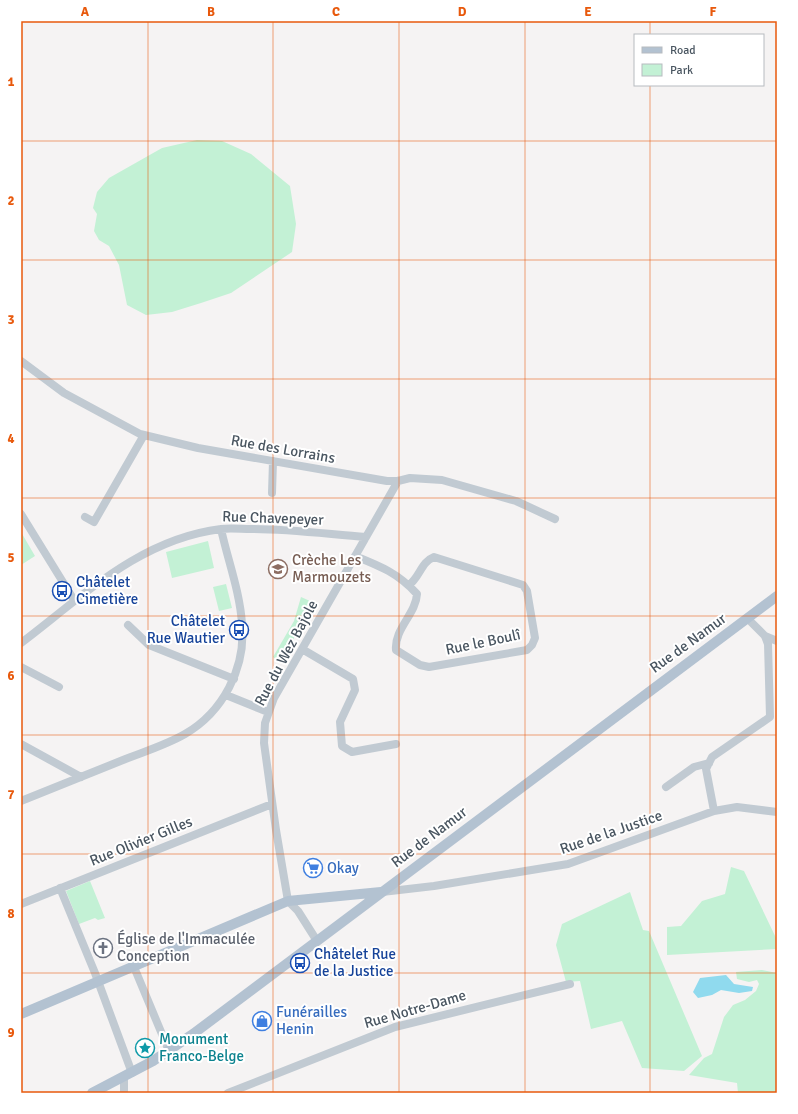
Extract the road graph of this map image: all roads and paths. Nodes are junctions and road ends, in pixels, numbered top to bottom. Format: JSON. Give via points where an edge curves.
{"nodes":[{"id":1,"x":21,"y":361,"type":"edge"},
{"id":2,"x":144,"y":435,"type":"junction"},
{"id":3,"x":272,"y":461,"type":"junction"},
{"id":4,"x":398,"y":481,"type":"junction"},
{"id":5,"x":272,"y":493,"type":"dead end"},
{"id":6,"x":21,"y":514,"type":"edge"},
{"id":7,"x":85,"y":517,"type":"dead end"},
{"id":8,"x":555,"y":519,"type":"dead end"},
{"id":9,"x":221,"y":529,"type":"junction"},
{"id":10,"x":366,"y":537,"type":"junction"},
{"id":11,"x":354,"y":556,"type":"junction"},
{"id":12,"x":409,"y":585,"type":"junction"},
{"id":13,"x":777,"y":596,"type":"edge"},
{"id":14,"x":74,"y":600,"type":"junction"},
{"id":15,"x":747,"y":618,"type":"junction"},
{"id":16,"x":128,"y":625,"type":"dead end"},
{"id":17,"x":765,"y":636,"type":"junction"},
{"id":18,"x":777,"y":641,"type":"edge"},
{"id":19,"x":21,"y":643,"type":"edge"},
{"id":20,"x":302,"y":649,"type":"junction"},
{"id":21,"x":21,"y":667,"type":"edge"},
{"id":22,"x":234,"y":679,"type":"junction"},
{"id":23,"x":59,"y":686,"type":"dead end"},
{"id":24,"x":226,"y":695,"type":"junction"},
{"id":25,"x":268,"y":712,"type":"junction"},
{"id":26,"x":770,"y":718,"type":"junction"},
{"id":27,"x":777,"y":724,"type":"edge"},
{"id":28,"x":21,"y":744,"type":"edge"},
{"id":29,"x":396,"y":744,"type":"dead end"},
{"id":30,"x":709,"y":763,"type":"junction"},
{"id":31,"x":81,"y":776,"type":"junction"},
{"id":32,"x":666,"y":787,"type":"dead end"},
{"id":33,"x":21,"y":801,"type":"edge"},
{"id":34,"x":272,"y":804,"type":"junction"},
{"id":35,"x":714,"y":811,"type":"junction"},
{"id":36,"x":777,"y":812,"type":"edge"},
{"id":37,"x":60,"y":888,"type":"junction"},
{"id":38,"x":381,"y":892,"type":"junction"},
{"id":39,"x":288,"y":901,"type":"junction"},
{"id":40,"x":21,"y":904,"type":"edge"},
{"id":41,"x":318,"y":941,"type":"junction"},
{"id":42,"x":134,"y":966,"type":"junction"},
{"id":43,"x":97,"y":981,"type":"junction"},
{"id":44,"x":570,"y":984,"type":"dead end"},
{"id":45,"x":21,"y":1014,"type":"edge"},
{"id":46,"x":170,"y":1051,"type":"junction"},
{"id":47,"x":128,"y":1075,"type":"junction"},
{"id":48,"x":92,"y":1093,"type":"edge"},
{"id":49,"x":124,"y":1093,"type":"edge"},
{"id":50,"x":228,"y":1093,"type":"edge"}],
"edges":[{"from":1,"to":2,"type":"street","name":"Rue des Lorrains","via":[[64,393]]},
{"from":2,"to":3,"type":"street","name":"Rue des Lorrains"},
{"from":2,"to":7,"type":"street","via":[[94,522]]},
{"from":3,"to":4,"type":"street","name":"Rue des Lorrains"},
{"from":3,"to":5,"type":"street"},
{"from":4,"to":8,"type":"street","name":"Rue des Lorrains","via":[[410,478],[442,480],[511,500]]},
{"from":4,"to":10,"type":"street","name":"Rue du Wez Bajole"},
{"from":6,"to":14,"type":"street"},
{"from":9,"to":10,"type":"street","name":"Rue Chavepeyer","via":[[268,529]]},
{"from":9,"to":14,"type":"street","name":"Rue Chavepeyer","via":[[184,537],[150,550],[116,569]]},
{"from":9,"to":22,"type":"street","via":[[238,597],[242,625],[241,652]]},
{"from":10,"to":11,"type":"street","name":"Rue du Wez Bajole"},
{"from":11,"to":12,"type":"street","via":[[382,566]]},
{"from":11,"to":20,"type":"street","name":"Rue du Wez Bajole"},
{"from":12,"to":12,"type":"street","name":"Rue le Boulî","via":[[417,594],[416,602],[395,641],[396,650],[420,665],[429,667],[527,650],[532,645],[534,638],[527,591],[523,585],[434,557],[428,560]]},
{"from":13,"to":15,"type":"main road","name":"Rue de Namur"},
{"from":14,"to":19,"type":"street","name":"Rue Chavepeyer"},
{"from":15,"to":17,"type":"street"},
{"from":15,"to":38,"type":"main road","name":"Rue de Namur"},
{"from":16,"to":22,"type":"street","via":[[149,645]]},
{"from":17,"to":18,"type":"street"},
{"from":17,"to":26,"type":"street","via":[[768,644]]},
{"from":20,"to":25,"type":"street","name":"Rue du Wez Bajole"},
{"from":20,"to":29,"type":"street","via":[[353,679],[356,690],[340,722],[342,746],[352,752]]},
{"from":21,"to":23,"type":"street"},
{"from":22,"to":24,"type":"street"},
{"from":24,"to":25,"type":"street"},
{"from":24,"to":31,"type":"street","via":[[207,717],[185,734]]},
{"from":25,"to":34,"type":"street","name":"Rue du Wez Bajole","via":[[264,743]]},
{"from":26,"to":27,"type":"street"},
{"from":26,"to":30,"type":"street","via":[[712,757]]},
{"from":28,"to":31,"type":"street"},
{"from":30,"to":32,"type":"street","via":[[694,767]]},
{"from":30,"to":35,"type":"street","via":[[706,769]]},
{"from":31,"to":33,"type":"street"},
{"from":34,"to":37,"type":"street","name":"Rue Olivier Gilles"},
{"from":34,"to":39,"type":"street","name":"Rue du Wez Bajole"},
{"from":35,"to":36,"type":"street","name":"Rue de la Justice","via":[[737,807]]},
{"from":35,"to":38,"type":"street","name":"Rue de la Justice","via":[[568,864]]},
{"from":37,"to":40,"type":"street","name":"Rue Olivier Gilles"},
{"from":37,"to":43,"type":"street"},
{"from":38,"to":39,"type":"main road"},
{"from":38,"to":41,"type":"main road","name":"Rue de Namur"},
{"from":39,"to":41,"type":"street"},
{"from":39,"to":42,"type":"main road"},
{"from":41,"to":46,"type":"main road","name":"Rue de Namur"},
{"from":42,"to":43,"type":"main road"},
{"from":42,"to":46,"type":"street"},
{"from":43,"to":45,"type":"main road"},
{"from":43,"to":47,"type":"street"},
{"from":44,"to":50,"type":"street","name":"Rue Notre-Dame","via":[[395,1027]]},
{"from":46,"to":47,"type":"main road","name":"Rue de Namur"},
{"from":47,"to":48,"type":"main road","name":"Rue de Namur"},
{"from":47,"to":49,"type":"street"}]}
